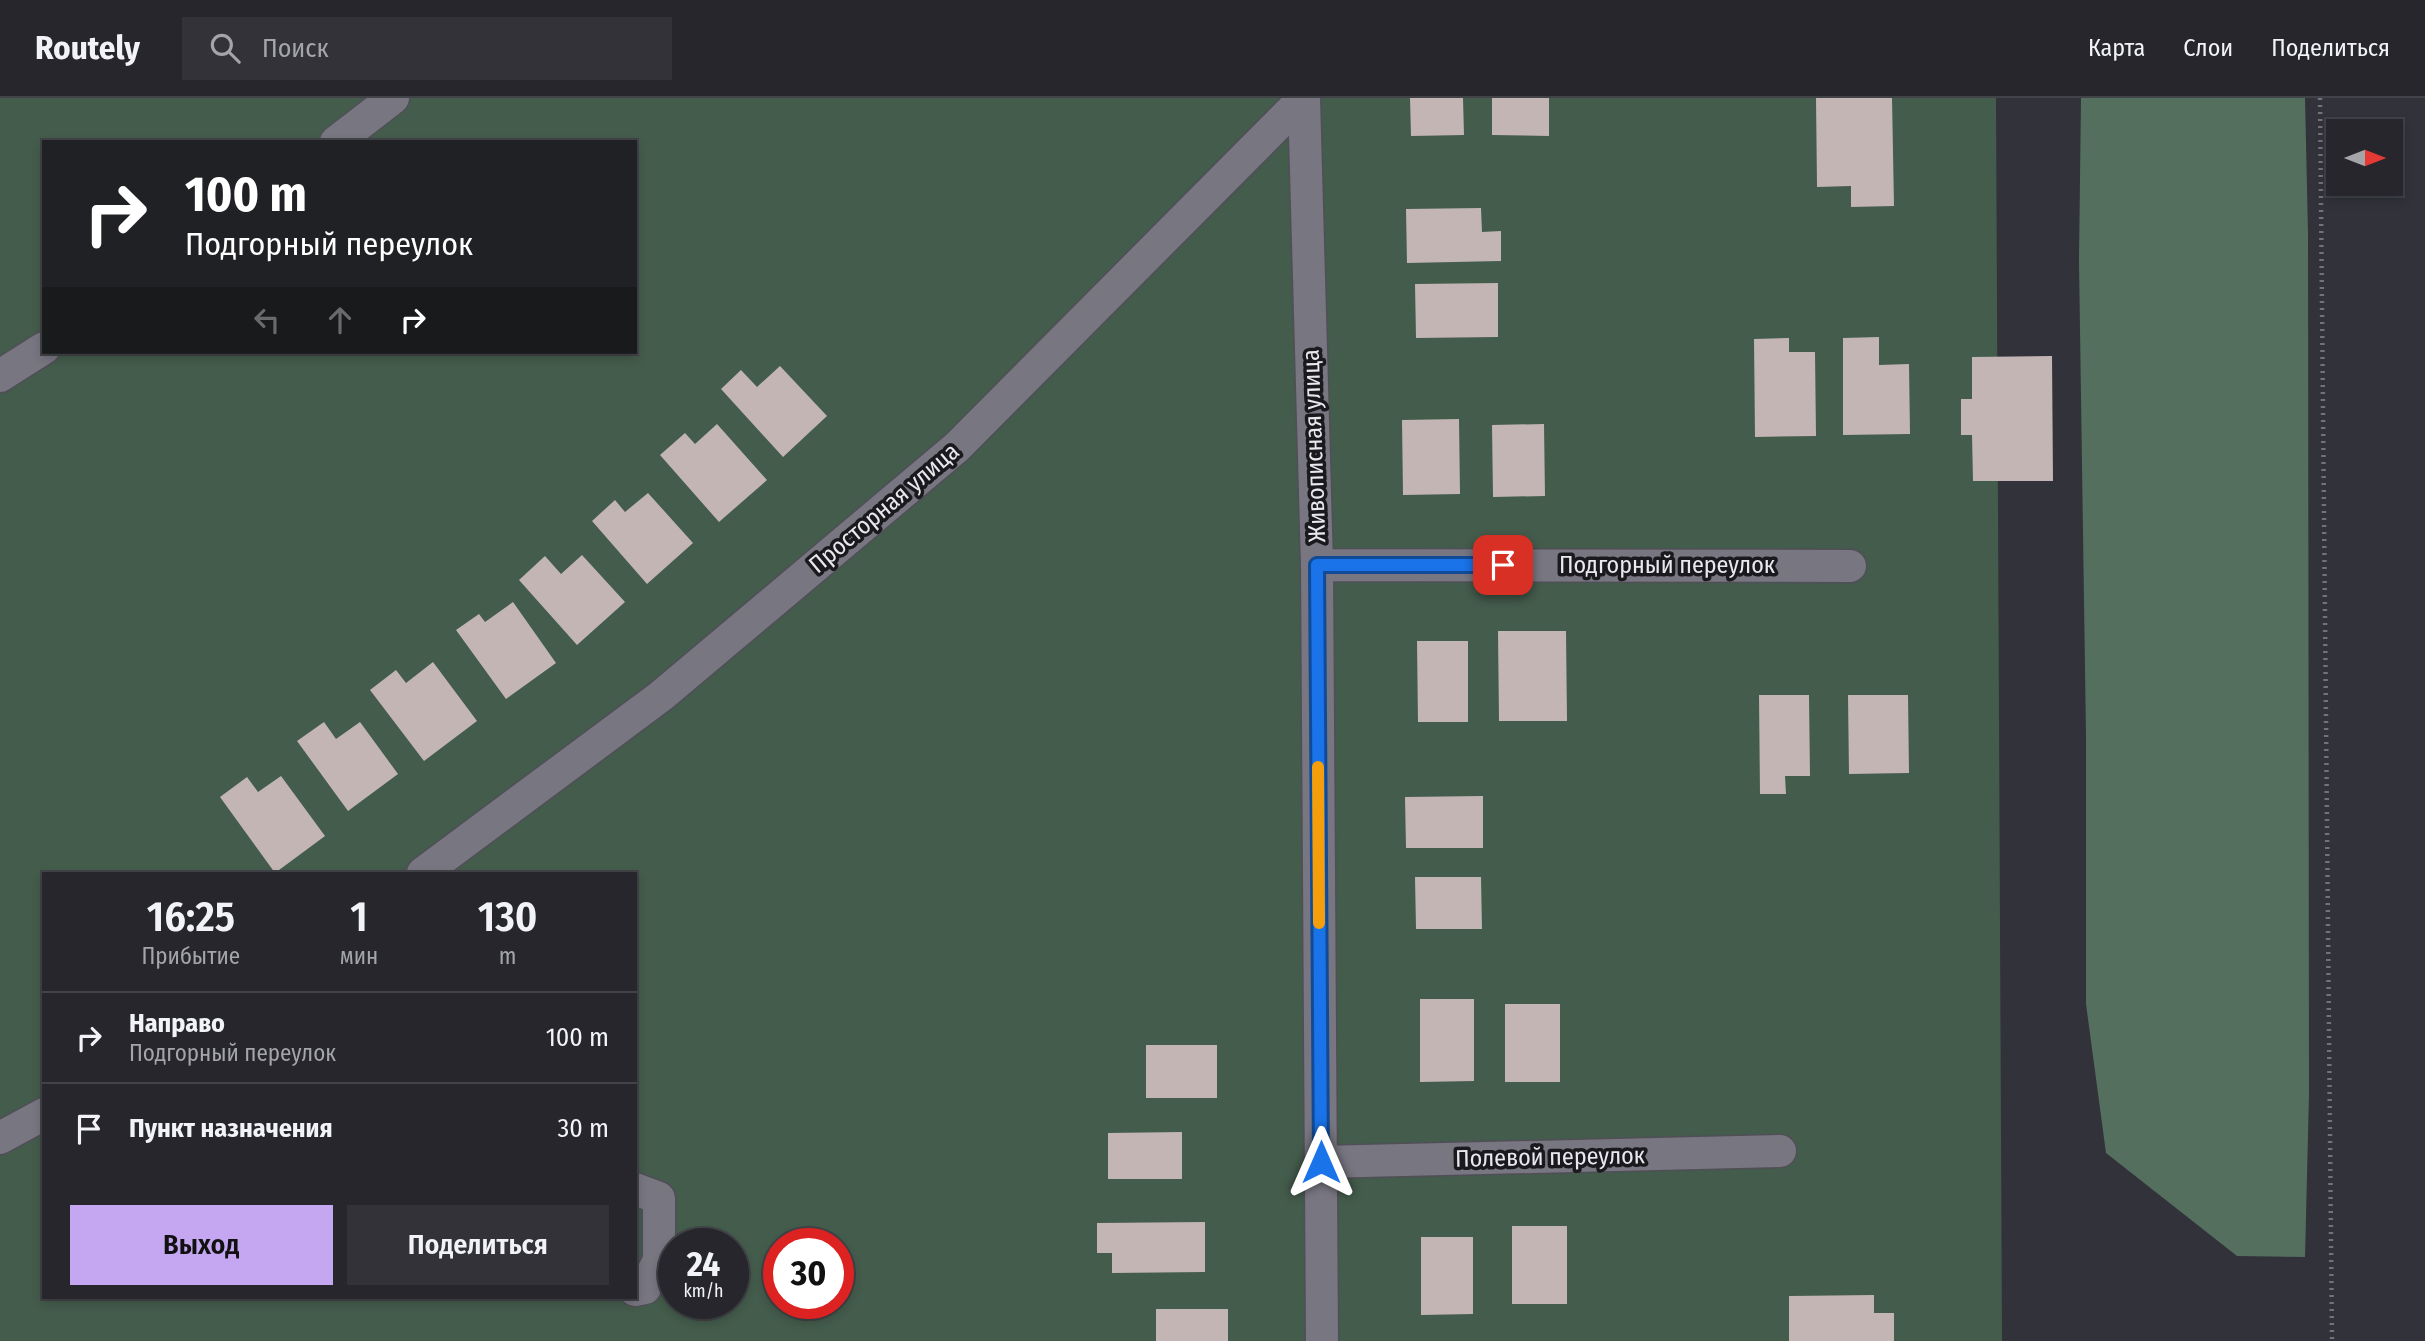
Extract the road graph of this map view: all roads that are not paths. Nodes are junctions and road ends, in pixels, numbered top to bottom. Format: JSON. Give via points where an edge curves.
{"nodes":[{"id":1,"x":393,"y":98,"type":"edge"},
{"id":2,"x":1304,"y":98,"type":"edge"},
{"id":3,"x":339,"y":140,"type":"edge"},
{"id":4,"x":42,"y":349,"type":"edge"},
{"id":5,"x":0,"y":376,"type":"edge"},
{"id":6,"x":1317,"y":565,"type":"junction"},
{"id":7,"x":1850,"y":566,"type":"dead end"},
{"id":8,"x":425,"y":872,"type":"edge"},
{"id":9,"x":42,"y":1115,"type":"edge"},
{"id":10,"x":0,"y":1138,"type":"edge"},
{"id":11,"x":1780,"y":1151,"type":"dead end"},
{"id":12,"x":1321,"y":1162,"type":"junction"},
{"id":13,"x":637,"y":1190,"type":"edge"},
{"id":14,"x":637,"y":1290,"type":"edge"},
{"id":15,"x":1322,"y":1341,"type":"edge"}],
"edges":[{"from":1,"to":3,"type":"street"},
{"from":2,"to":6,"type":"street","name":"Живописная улица"},
{"from":2,"to":8,"type":"street","name":"Просторная улица","via":[[957,447],[661,696]]},
{"from":4,"to":5,"type":"street"},
{"from":6,"to":7,"type":"street","name":"Подгорный переулок"},
{"from":6,"to":12,"type":"street","name":"Живописная улица"},
{"from":9,"to":10,"type":"street"},
{"from":11,"to":12,"type":"street","name":"Полевой переулок"},
{"from":12,"to":15,"type":"street","name":"Живописная улица"},
{"from":13,"to":14,"type":"street","via":[[659,1198],[659,1260],[645,1288]]}]}
